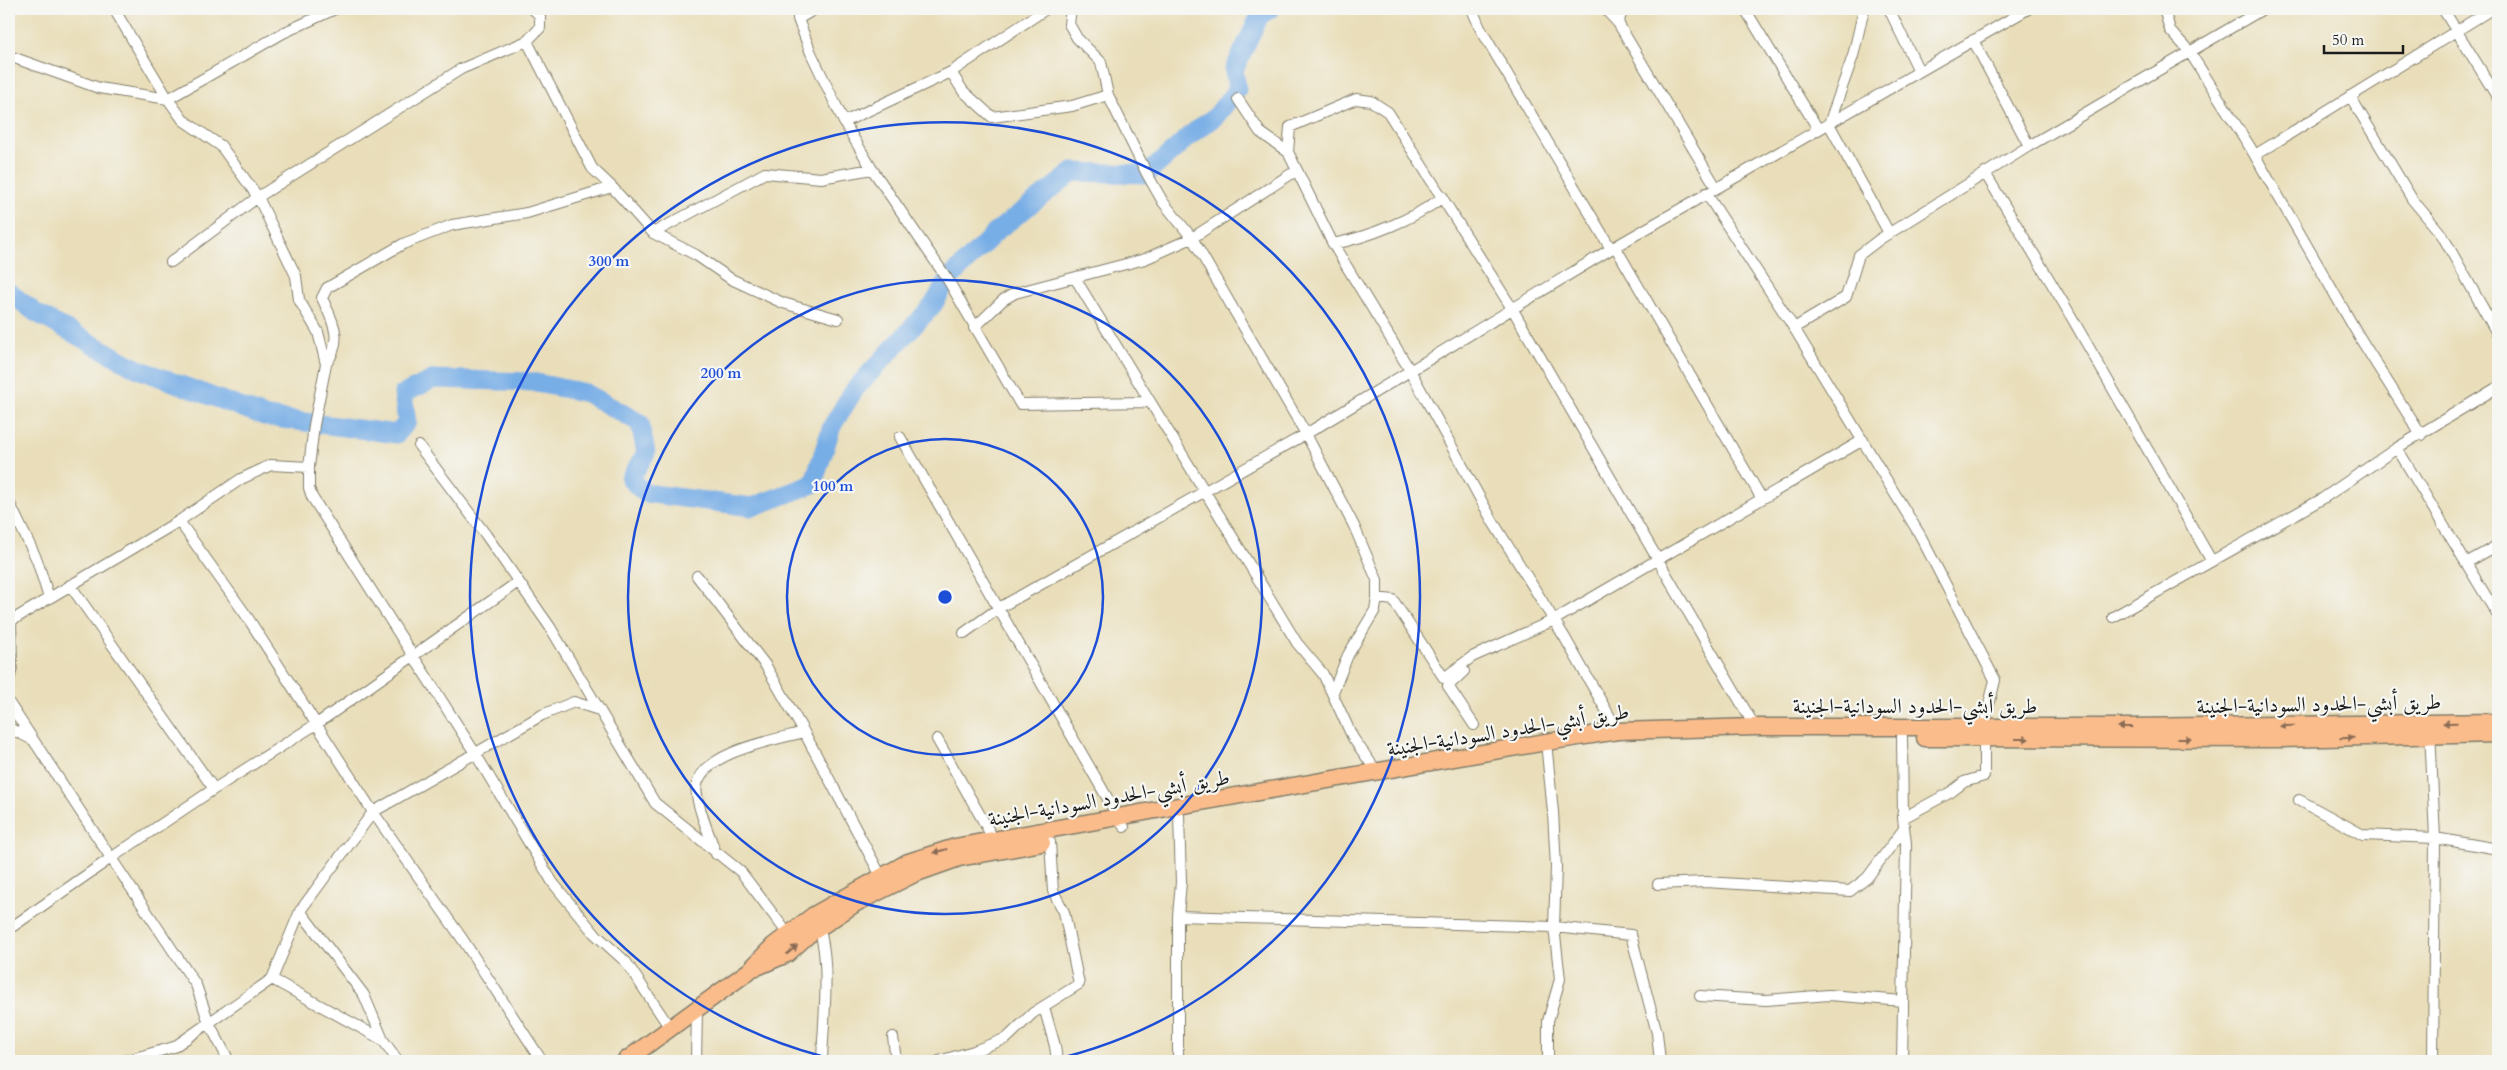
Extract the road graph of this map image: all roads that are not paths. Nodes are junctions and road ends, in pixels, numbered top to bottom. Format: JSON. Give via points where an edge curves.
{"nodes":[{"id":1,"x":114,"y":9,"type":"edge"},
{"id":2,"x":335,"y":9,"type":"edge"},
{"id":3,"x":532,"y":9,"type":"edge"},
{"id":4,"x":815,"y":9,"type":"edge"},
{"id":5,"x":1046,"y":9,"type":"edge"},
{"id":6,"x":1070,"y":9,"type":"edge"},
{"id":7,"x":1472,"y":9,"type":"edge"},
{"id":8,"x":1606,"y":9,"type":"edge"},
{"id":9,"x":1622,"y":9,"type":"edge"},
{"id":10,"x":1745,"y":9,"type":"edge"},
{"id":11,"x":1864,"y":9,"type":"edge"},
{"id":12,"x":1890,"y":9,"type":"edge"},
{"id":13,"x":2027,"y":9,"type":"edge"},
{"id":14,"x":2164,"y":9,"type":"edge"},
{"id":15,"x":2263,"y":9,"type":"edge"},
{"id":16,"x":2443,"y":9,"type":"edge"},
{"id":17,"x":2492,"y":9,"type":"edge"},
{"id":18,"x":798,"y":14,"type":"edge"},
{"id":19,"x":1618,"y":23,"type":"junction"},
{"id":20,"x":2457,"y":31,"type":"junction"},
{"id":21,"x":1973,"y":40,"type":"junction"},
{"id":22,"x":527,"y":41,"type":"junction"},
{"id":23,"x":2189,"y":52,"type":"junction"},
{"id":24,"x":9,"y":56,"type":"edge"},
{"id":25,"x":1919,"y":71,"type":"junction"},
{"id":26,"x":951,"y":72,"type":"junction"},
{"id":27,"x":1108,"y":95,"type":"junction"},
{"id":28,"x":2350,"y":96,"type":"junction"},
{"id":29,"x":2498,"y":98,"type":"edge"},
{"id":30,"x":168,"y":99,"type":"junction"},
{"id":31,"x":1238,"y":99,"type":"dead end"},
{"id":32,"x":844,"y":122,"type":"junction"},
{"id":33,"x":1829,"y":124,"type":"junction"},
{"id":34,"x":1818,"y":129,"type":"junction"},
{"id":35,"x":2029,"y":146,"type":"junction"},
{"id":36,"x":1288,"y":152,"type":"junction"},
{"id":37,"x":2255,"y":155,"type":"junction"},
{"id":38,"x":872,"y":169,"type":"junction"},
{"id":39,"x":1291,"y":174,"type":"dead end"},
{"id":40,"x":1985,"y":174,"type":"junction"},
{"id":41,"x":612,"y":187,"type":"junction"},
{"id":42,"x":1716,"y":187,"type":"junction"},
{"id":43,"x":1706,"y":193,"type":"junction"},
{"id":44,"x":258,"y":197,"type":"junction"},
{"id":45,"x":1443,"y":197,"type":"junction"},
{"id":46,"x":1889,"y":233,"type":"junction"},
{"id":47,"x":652,"y":234,"type":"junction"},
{"id":48,"x":1192,"y":238,"type":"junction"},
{"id":49,"x":1333,"y":244,"type":"junction"},
{"id":50,"x":1614,"y":248,"type":"junction"},
{"id":51,"x":171,"y":262,"type":"dead end"},
{"id":52,"x":1074,"y":278,"type":"junction"},
{"id":53,"x":1514,"y":310,"type":"junction"},
{"id":54,"x":838,"y":319,"type":"dead end"},
{"id":55,"x":974,"y":328,"type":"junction"},
{"id":56,"x":1794,"y":328,"type":"junction"},
{"id":57,"x":2498,"y":335,"type":"edge"},
{"id":58,"x":326,"y":364,"type":"junction"},
{"id":59,"x":1411,"y":372,"type":"junction"},
{"id":60,"x":2498,"y":387,"type":"edge"},
{"id":61,"x":1148,"y":402,"type":"junction"},
{"id":62,"x":1306,"y":434,"type":"junction"},
{"id":63,"x":2421,"y":434,"type":"junction"},
{"id":64,"x":900,"y":438,"type":"dead end"},
{"id":65,"x":1863,"y":440,"type":"junction"},
{"id":66,"x":419,"y":446,"type":"dead end"},
{"id":67,"x":2397,"y":448,"type":"junction"},
{"id":68,"x":309,"y":467,"type":"junction"},
{"id":69,"x":1202,"y":491,"type":"junction"},
{"id":70,"x":1762,"y":499,"type":"junction"},
{"id":71,"x":9,"y":502,"type":"edge"},
{"id":72,"x":179,"y":521,"type":"junction"},
{"id":73,"x":2498,"y":545,"type":"edge"},
{"id":74,"x":1658,"y":559,"type":"junction"},
{"id":75,"x":2211,"y":560,"type":"junction"},
{"id":76,"x":2466,"y":563,"type":"junction"},
{"id":77,"x":697,"y":576,"type":"dead end"},
{"id":78,"x":518,"y":582,"type":"junction"},
{"id":79,"x":70,"y":585,"type":"junction"},
{"id":80,"x":49,"y":598,"type":"junction"},
{"id":81,"x":1377,"y":598,"type":"junction"},
{"id":82,"x":999,"y":608,"type":"junction"},
{"id":83,"x":2113,"y":617,"type":"dead end"},
{"id":84,"x":2498,"y":617,"type":"edge"},
{"id":85,"x":1554,"y":620,"type":"junction"},
{"id":86,"x":10,"y":621,"type":"edge"},
{"id":87,"x":964,"y":633,"type":"dead end"},
{"id":88,"x":1508,"y":641,"type":"junction"},
{"id":89,"x":412,"y":654,"type":"junction"},
{"id":90,"x":9,"y":681,"type":"edge"},
{"id":91,"x":1333,"y":692,"type":"junction"},
{"id":92,"x":9,"y":703,"type":"edge"},
{"id":93,"x":599,"y":710,"type":"junction"},
{"id":94,"x":2498,"y":722,"type":"edge"},
{"id":95,"x":318,"y":724,"type":"junction"},
{"id":96,"x":1474,"y":725,"type":"dead end"},
{"id":97,"x":1755,"y":727,"type":"junction"},
{"id":98,"x":9,"y":728,"type":"edge"},
{"id":99,"x":2430,"y":730,"type":"junction"},
{"id":100,"x":1618,"y":731,"type":"junction"},
{"id":101,"x":804,"y":732,"type":"junction"},
{"id":102,"x":1984,"y":733,"type":"junction"},
{"id":103,"x":1668,"y":734,"type":"junction"},
{"id":104,"x":2498,"y":734,"type":"edge"},
{"id":105,"x":1902,"y":737,"type":"junction"},
{"id":106,"x":937,"y":738,"type":"dead end"},
{"id":107,"x":33,"y":740,"type":"junction"},
{"id":108,"x":1547,"y":746,"type":"junction"},
{"id":109,"x":475,"y":753,"type":"junction"},
{"id":110,"x":1459,"y":762,"type":"junction"},
{"id":111,"x":1377,"y":772,"type":"junction"},
{"id":112,"x":214,"y":789,"type":"junction"},
{"id":113,"x":2299,"y":800,"type":"dead end"},
{"id":114,"x":373,"y":812,"type":"junction"},
{"id":115,"x":1179,"y":816,"type":"junction"},
{"id":116,"x":1903,"y":818,"type":"junction"},
{"id":117,"x":1122,"y":823,"type":"junction"},
{"id":118,"x":1903,"y":830,"type":"junction"},
{"id":119,"x":2435,"y":838,"type":"junction"},
{"id":120,"x":994,"y":840,"type":"junction"},
{"id":121,"x":1050,"y":842,"type":"junction"},
{"id":122,"x":2498,"y":848,"type":"edge"},
{"id":123,"x":716,"y":854,"type":"junction"},
{"id":124,"x":111,"y":858,"type":"junction"},
{"id":125,"x":884,"y":879,"type":"junction"},
{"id":126,"x":1658,"y":884,"type":"dead end"},
{"id":127,"x":300,"y":911,"type":"junction"},
{"id":128,"x":1178,"y":916,"type":"junction"},
{"id":129,"x":816,"y":922,"type":"junction"},
{"id":130,"x":10,"y":925,"type":"edge"},
{"id":131,"x":1554,"y":926,"type":"junction"},
{"id":132,"x":788,"y":934,"type":"junction"},
{"id":133,"x":748,"y":971,"type":"junction"},
{"id":134,"x":272,"y":979,"type":"junction"},
{"id":135,"x":1700,"y":996,"type":"dead end"},
{"id":136,"x":1903,"y":1001,"type":"junction"},
{"id":137,"x":1044,"y":1006,"type":"junction"},
{"id":138,"x":697,"y":1009,"type":"junction"},
{"id":139,"x":209,"y":1023,"type":"junction"},
{"id":140,"x":670,"y":1028,"type":"junction"},
{"id":141,"x":893,"y":1037,"type":"dead end"},
{"id":142,"x":383,"y":1040,"type":"junction"},
{"id":143,"x":124,"y":1061,"type":"edge"},
{"id":144,"x":229,"y":1061,"type":"edge"},
{"id":145,"x":398,"y":1061,"type":"edge"},
{"id":146,"x":542,"y":1061,"type":"edge"},
{"id":147,"x":625,"y":1061,"type":"edge"},
{"id":148,"x":696,"y":1061,"type":"edge"},
{"id":149,"x":822,"y":1061,"type":"edge"},
{"id":150,"x":896,"y":1061,"type":"edge"},
{"id":151,"x":939,"y":1061,"type":"edge"},
{"id":152,"x":1057,"y":1061,"type":"edge"},
{"id":153,"x":1178,"y":1061,"type":"edge"},
{"id":154,"x":1548,"y":1061,"type":"edge"},
{"id":155,"x":1660,"y":1061,"type":"edge"},
{"id":156,"x":1902,"y":1061,"type":"edge"},
{"id":157,"x":2433,"y":1061,"type":"edge"}],
"edges":[{"from":1,"to":30,"type":"street"},
{"from":2,"to":30,"type":"street","via":[[283,32]]},
{"from":3,"to":22,"type":"street","via":[[540,16],[540,28]]},
{"from":4,"to":18,"type":"street"},
{"from":5,"to":26,"type":"street"},
{"from":6,"to":27,"type":"street","via":[[1070,24],[1077,38],[1101,62]]},
{"from":7,"to":50,"type":"street","via":[[1480,28]]},
{"from":8,"to":19,"type":"street"},
{"from":9,"to":19,"type":"street"},
{"from":10,"to":34,"type":"street"},
{"from":11,"to":33,"type":"street","via":[[1854,56]]},
{"from":12,"to":25,"type":"street"},
{"from":13,"to":21,"type":"street"},
{"from":14,"to":23,"type":"street","via":[[2170,30]]},
{"from":15,"to":23,"type":"street"},
{"from":16,"to":20,"type":"street"},
{"from":17,"to":20,"type":"street"},
{"from":18,"to":32,"type":"street"},
{"from":19,"to":42,"type":"street"},
{"from":20,"to":28,"type":"street"},
{"from":20,"to":29,"type":"street"},
{"from":21,"to":25,"type":"street"},
{"from":21,"to":35,"type":"street"},
{"from":22,"to":41,"type":"street","via":[[592,168]]},
{"from":22,"to":44,"type":"street","via":[[461,69]]},
{"from":23,"to":35,"type":"street"},
{"from":23,"to":37,"type":"street"},
{"from":24,"to":30,"type":"street","via":[[99,88]]},
{"from":25,"to":33,"type":"street"},
{"from":26,"to":27,"type":"street","via":[[963,91],[992,117],[1072,106]]},
{"from":26,"to":32,"type":"street"},
{"from":27,"to":48,"type":"street","via":[[1163,202]]},
{"from":28,"to":37,"type":"street"},
{"from":28,"to":57,"type":"street","via":[[2412,199],[2442,236]]},
{"from":30,"to":44,"type":"street","via":[[183,120],[221,146]]},
{"from":31,"to":36,"type":"street","via":[[1260,132]]},
{"from":32,"to":38,"type":"street"},
{"from":33,"to":34,"type":"street"},
{"from":33,"to":46,"type":"street"},
{"from":34,"to":42,"type":"street"},
{"from":35,"to":40,"type":"street"},
{"from":36,"to":45,"type":"street","via":[[1290,127],[1356,99],[1372,101],[1388,112]]},
{"from":36,"to":49,"type":"street"},
{"from":37,"to":63,"type":"street","via":[[2360,338]]},
{"from":38,"to":47,"type":"street","via":[[821,178],[766,173]]},
{"from":38,"to":55,"type":"street","via":[[948,280]]},
{"from":39,"to":48,"type":"street"},
{"from":40,"to":46,"type":"street"},
{"from":40,"to":75,"type":"street"},
{"from":41,"to":47,"type":"street"},
{"from":41,"to":58,"type":"street","via":[[527,213],[452,225],[403,244],[327,288],[322,298],[336,328],[333,354]]},
{"from":42,"to":43,"type":"street"},
{"from":43,"to":50,"type":"street"},
{"from":43,"to":56,"type":"street"},
{"from":44,"to":51,"type":"street"},
{"from":44,"to":58,"type":"street","via":[[296,276],[299,300],[318,332]]},
{"from":45,"to":49,"type":"street","via":[[1360,239]]},
{"from":45,"to":53,"type":"street"},
{"from":46,"to":56,"type":"street","via":[[1858,255],[1846,297]]},
{"from":47,"to":54,"type":"street","via":[[696,255],[740,283],[783,302]]},
{"from":48,"to":52,"type":"street","via":[[1144,259]]},
{"from":48,"to":62,"type":"street"},
{"from":49,"to":59,"type":"street"},
{"from":50,"to":53,"type":"street"},
{"from":50,"to":70,"type":"street"},
{"from":52,"to":55,"type":"street","via":[[1015,293],[1002,300]]},
{"from":52,"to":61,"type":"street"},
{"from":53,"to":59,"type":"street"},
{"from":53,"to":74,"type":"street"},
{"from":55,"to":61,"type":"street","via":[[1020,404]]},
{"from":56,"to":65,"type":"street"},
{"from":58,"to":68,"type":"street"},
{"from":59,"to":62,"type":"street"},
{"from":59,"to":85,"type":"street","via":[[1493,522]]},
{"from":60,"to":63,"type":"street"},
{"from":61,"to":69,"type":"street"},
{"from":62,"to":69,"type":"street"},
{"from":62,"to":81,"type":"street","via":[[1354,526],[1377,580]]},
{"from":63,"to":67,"type":"street"},
{"from":64,"to":82,"type":"street"},
{"from":65,"to":70,"type":"street"},
{"from":65,"to":102,"type":"street","via":[[1920,535],[1995,680]]},
{"from":66,"to":78,"type":"street"},
{"from":67,"to":75,"type":"street","via":[[2322,499]]},
{"from":67,"to":76,"type":"street"},
{"from":68,"to":72,"type":"street","via":[[271,465],[241,478]]},
{"from":68,"to":89,"type":"street","via":[[312,497]]},
{"from":69,"to":82,"type":"street"},
{"from":69,"to":91,"type":"street","via":[[1297,643],[1324,674]]},
{"from":70,"to":74,"type":"street"},
{"from":71,"to":80,"type":"street","via":[[31,544]]},
{"from":72,"to":79,"type":"street"},
{"from":72,"to":95,"type":"street"},
{"from":73,"to":76,"type":"street"},
{"from":74,"to":85,"type":"street"},
{"from":74,"to":97,"type":"street"},
{"from":75,"to":83,"type":"street"},
{"from":76,"to":84,"type":"street"},
{"from":77,"to":101,"type":"street","via":[[766,666]]},
{"from":78,"to":89,"type":"street"},
{"from":78,"to":93,"type":"street","via":[[550,627]]},
{"from":79,"to":80,"type":"street"},
{"from":79,"to":112,"type":"street"},
{"from":80,"to":86,"type":"street"},
{"from":81,"to":88,"type":"street","via":[[1393,600],[1444,678],[1472,657]]},
{"from":81,"to":91,"type":"street","via":[[1375,610],[1348,654]]},
{"from":82,"to":87,"type":"street"},
{"from":82,"to":117,"type":"street"},
{"from":85,"to":88,"type":"street"},
{"from":85,"to":100,"type":"street"},
{"from":86,"to":90,"type":"street","via":[[12,668]]},
{"from":88,"to":96,"type":"street","via":[[1470,666],[1448,686]]},
{"from":89,"to":95,"type":"street"},
{"from":89,"to":109,"type":"street"},
{"from":91,"to":111,"type":"street","via":[[1353,738]]},
{"from":92,"to":107,"type":"street"},
{"from":93,"to":109,"type":"street","via":[[574,702],[542,714]]},
{"from":93,"to":123,"type":"street","via":[[655,803]]},
{"from":94,"to":99,"type":"highway","name":"طريق أبشي-الحدود السودانية-الجنينة","one_way":true},
{"from":95,"to":112,"type":"street"},
{"from":95,"to":114,"type":"street"},
{"from":97,"to":102,"type":"highway","name":"طريق أبشي-الحدود السودانية-الجنينة"},
{"from":97,"to":103,"type":"highway","name":"طريق أبشي-الحدود السودانية-الجنينة"},
{"from":98,"to":107,"type":"street"},
{"from":99,"to":102,"type":"highway","name":"طريق أبشي-الحدود السودانية-الجنينة","via":[[2129,727]]},
{"from":99,"to":104,"type":"highway"},
{"from":99,"to":119,"type":"street"},
{"from":100,"to":103,"type":"highway","name":"طريق أبشي-الحدود السودانية-الجنينة"},
{"from":100,"to":108,"type":"highway","name":"طريق أبشي-الحدود السودانية-الجنينة"},
{"from":101,"to":123,"type":"street","via":[[748,747],[705,768],[697,784],[698,798]]},
{"from":101,"to":125,"type":"street"},
{"from":102,"to":105,"type":"highway"},
{"from":102,"to":116,"type":"street","via":[[1984,776],[1964,782]]},
{"from":103,"to":105,"type":"highway"},
{"from":103,"to":108,"type":"highway"},
{"from":105,"to":116,"type":"street"},
{"from":106,"to":120,"type":"street"},
{"from":107,"to":124,"type":"street"},
{"from":108,"to":110,"type":"highway","name":"طريق أبشي-الحدود السودانية-الجنينة"},
{"from":108,"to":131,"type":"street","via":[[1556,867]]},
{"from":109,"to":114,"type":"street"},
{"from":109,"to":140,"type":"street","via":[[554,883],[594,933],[626,962]]},
{"from":110,"to":111,"type":"highway","name":"طريق أبشي-الحدود السودانية-الجنينة"},
{"from":110,"to":115,"type":"highway"},
{"from":111,"to":117,"type":"highway","name":"طريق أبشي-الحدود السودانية-الجنينة","via":[[1178,806]]},
{"from":112,"to":124,"type":"street"},
{"from":113,"to":119,"type":"street","via":[[2363,835]]},
{"from":114,"to":127,"type":"street"},
{"from":114,"to":146,"type":"street","via":[[463,940]]},
{"from":115,"to":117,"type":"highway"},
{"from":115,"to":128,"type":"street","via":[[1181,882]]},
{"from":116,"to":118,"type":"street"},
{"from":117,"to":120,"type":"highway","name":"طريق أبشي-الحدود السودانية-الجنينة"},
{"from":117,"to":121,"type":"highway"},
{"from":118,"to":126,"type":"street","via":[[1867,878],[1850,891],[1706,882]]},
{"from":118,"to":136,"type":"street","via":[[1906,844]]},
{"from":119,"to":122,"type":"street"},
{"from":119,"to":157,"type":"street"},
{"from":120,"to":125,"type":"highway","name":"طريق أبشي-الحدود السودانية-الجنينة","one_way":true,"via":[[927,855]]},
{"from":121,"to":125,"type":"highway","via":[[958,858]]},
{"from":121,"to":137,"type":"street","via":[[1053,891],[1064,912],[1078,984]]},
{"from":123,"to":132,"type":"street","via":[[741,872]]},
{"from":124,"to":130,"type":"street"},
{"from":124,"to":139,"type":"street","via":[[196,985]]},
{"from":125,"to":129,"type":"highway","name":"طريق أبشي-الحدود السودانية-الجنينة"},
{"from":127,"to":134,"type":"street"},
{"from":127,"to":142,"type":"street","via":[[364,995]]},
{"from":128,"to":131,"type":"street"},
{"from":128,"to":153,"type":"street"},
{"from":129,"to":132,"type":"highway","name":"طريق أبشي-الحدود السودانية-الجنينة"},
{"from":133,"to":129,"type":"highway","one_way":true,"via":[[787,954]]},
{"from":129,"to":149,"type":"street","via":[[826,981]]},
{"from":131,"to":154,"type":"street","via":[[1560,979],[1548,1021]]},
{"from":131,"to":155,"type":"street","via":[[1631,935],[1657,1033]]},
{"from":132,"to":133,"type":"highway","name":"طريق أبشي-الحدود السودانية-الجنينة"},
{"from":133,"to":138,"type":"highway"},
{"from":134,"to":139,"type":"street"},
{"from":134,"to":142,"type":"street"},
{"from":135,"to":136,"type":"street","via":[[1766,1000],[1829,995]]},
{"from":136,"to":156,"type":"street"},
{"from":137,"to":151,"type":"street","via":[[1007,1038]]},
{"from":137,"to":152,"type":"street"},
{"from":138,"to":140,"type":"highway"},
{"from":138,"to":148,"type":"street"},
{"from":139,"to":143,"type":"street","via":[[174,1047]]},
{"from":139,"to":144,"type":"street"},
{"from":140,"to":147,"type":"highway"},
{"from":141,"to":150,"type":"street"},
{"from":142,"to":145,"type":"street"}]}
